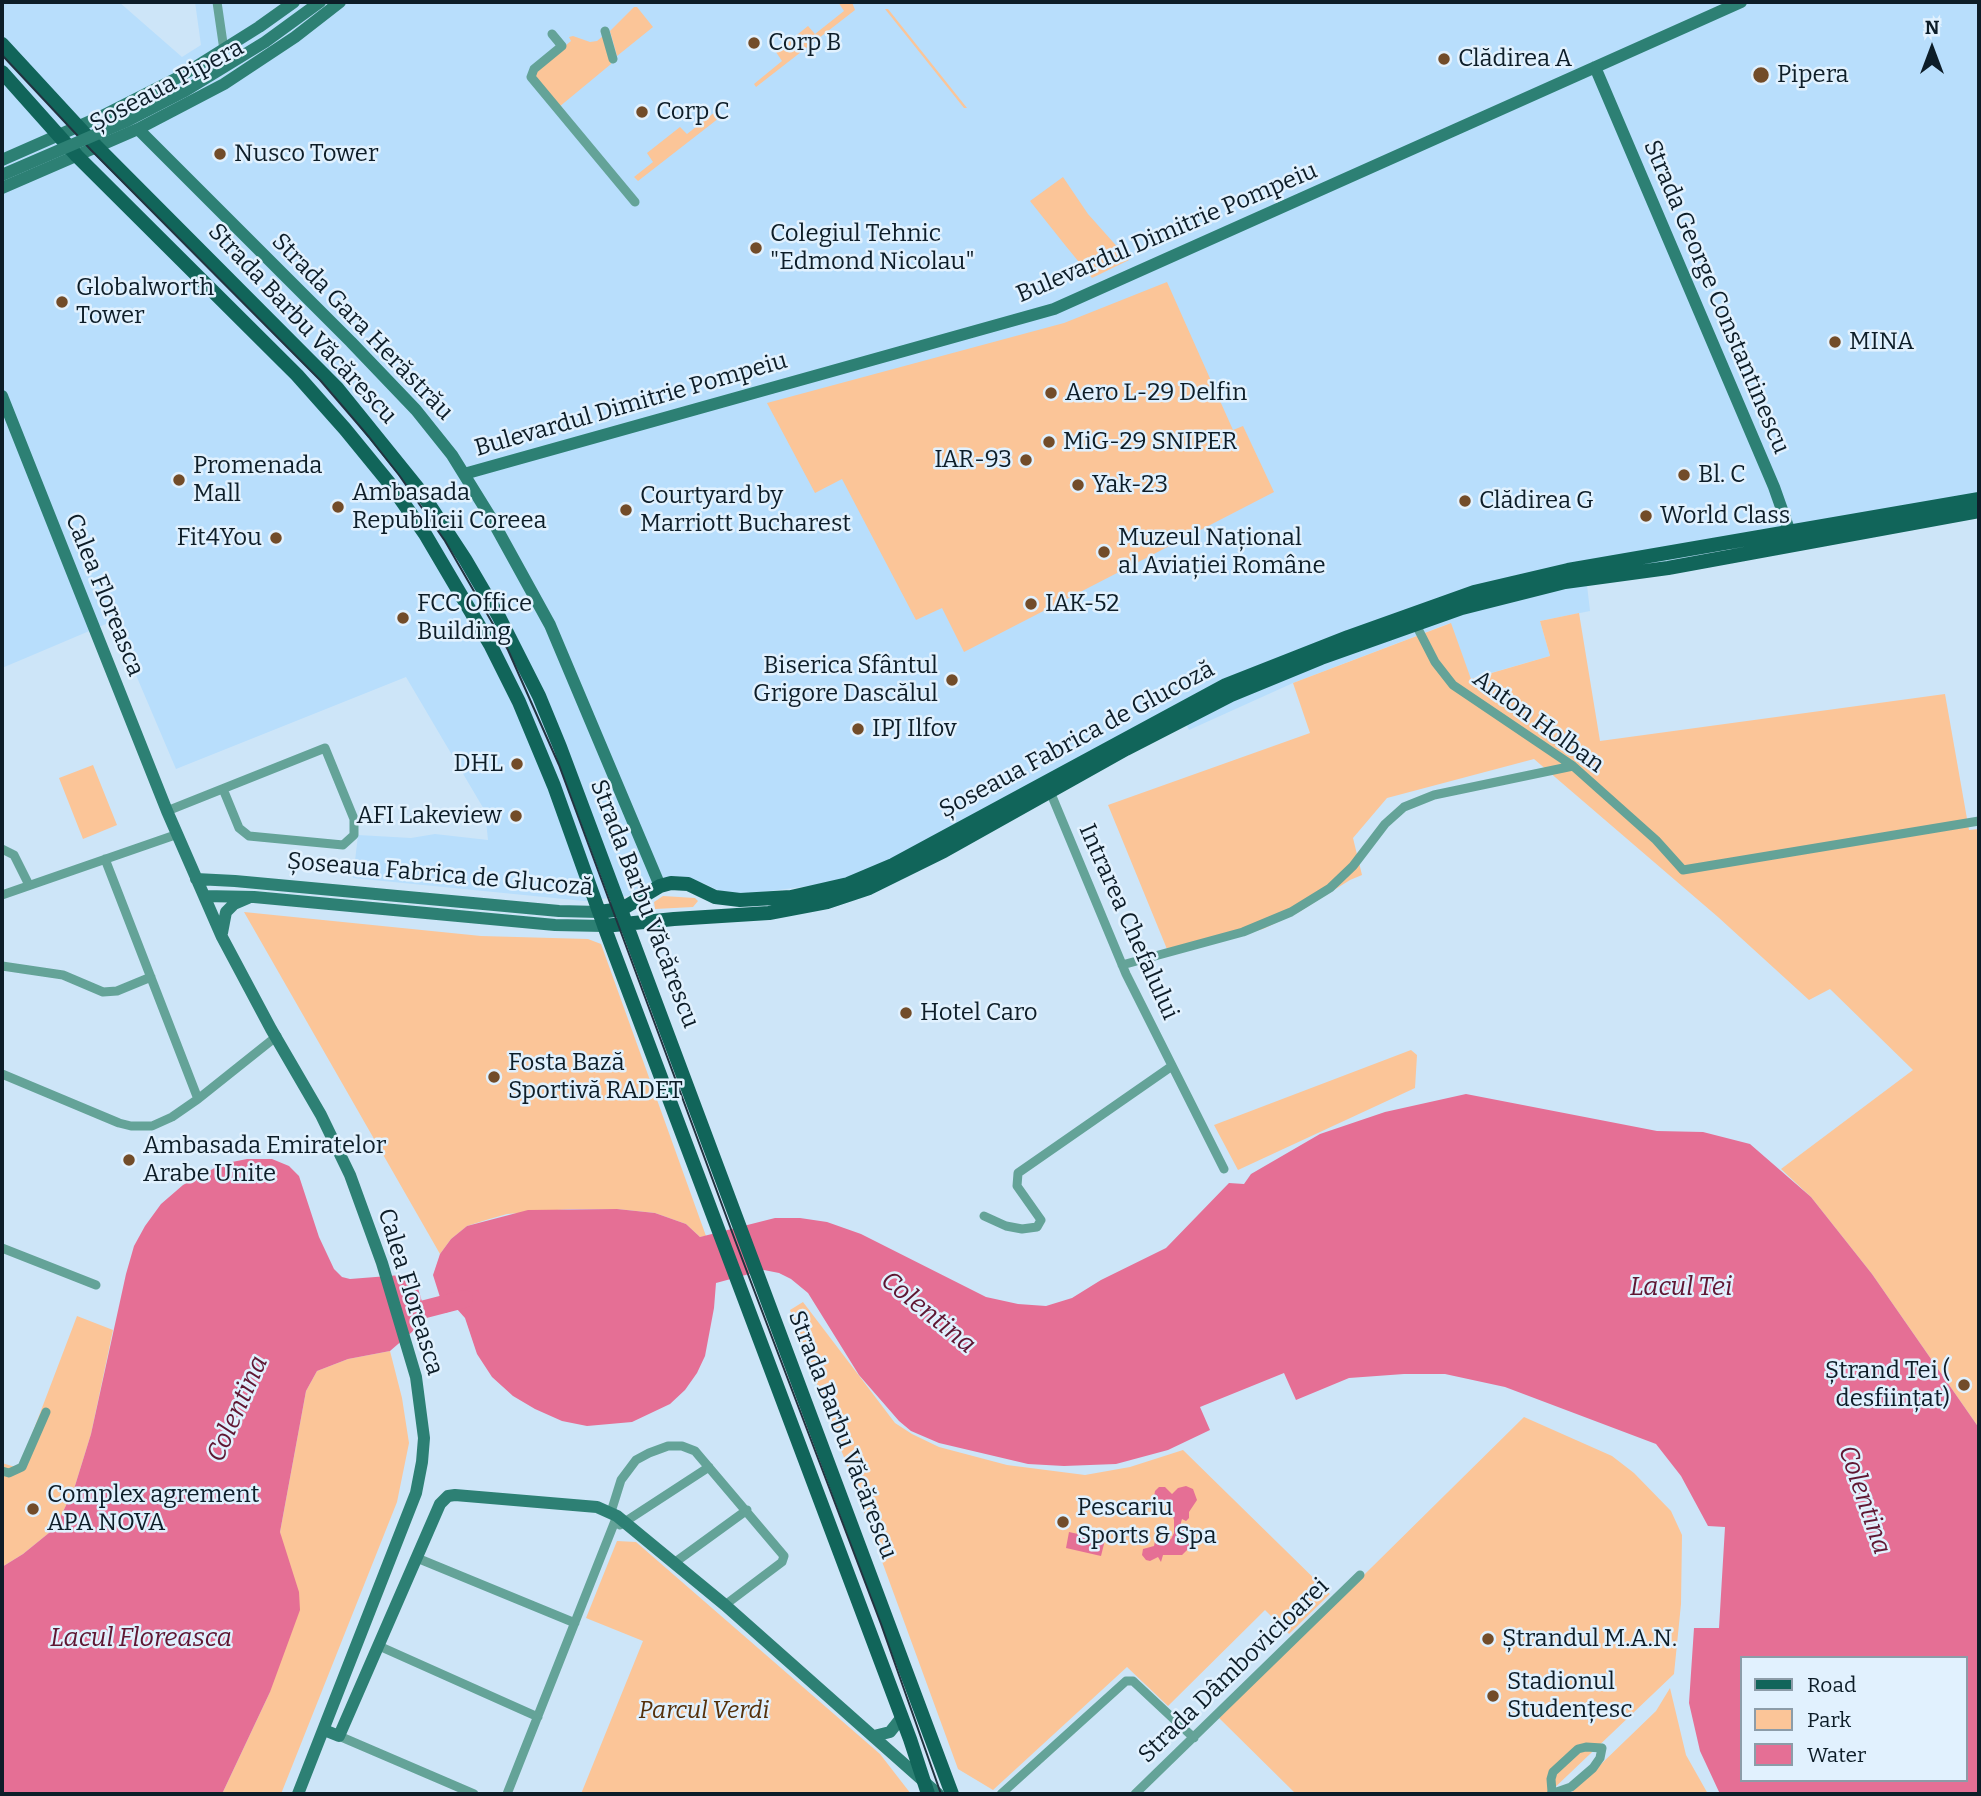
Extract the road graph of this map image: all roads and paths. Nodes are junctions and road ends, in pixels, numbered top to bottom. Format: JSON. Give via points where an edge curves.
{"nodes":[{"id":1,"x":217,"y":2,"type":"edge"},
{"id":2,"x":294,"y":2,"type":"edge"},
{"id":3,"x":320,"y":2,"type":"edge"},
{"id":4,"x":340,"y":2,"type":"edge"},
{"id":5,"x":1741,"y":2,"type":"edge"},
{"id":6,"x":605,"y":31,"type":"dead end"},
{"id":7,"x":552,"y":34,"type":"dead end"},
{"id":8,"x":2,"y":44,"type":"edge"},
{"id":9,"x":224,"y":50,"type":"junction"},
{"id":10,"x":613,"y":59,"type":"dead end"},
{"id":11,"x":1595,"y":67,"type":"junction"},
{"id":12,"x":2,"y":72,"type":"edge"},
{"id":13,"x":78,"y":127,"type":"junction"},
{"id":14,"x":138,"y":129,"type":"junction"},
{"id":15,"x":59,"y":135,"type":"junction"},
{"id":16,"x":97,"y":147,"type":"junction"},
{"id":17,"x":77,"y":156,"type":"junction"},
{"id":18,"x":2,"y":160,"type":"edge"},
{"id":19,"x":2,"y":175,"type":"edge"},
{"id":20,"x":2,"y":188,"type":"edge"},
{"id":21,"x":635,"y":202,"type":"dead end"},
{"id":22,"x":2,"y":396,"type":"edge"},
{"id":23,"x":464,"y":474,"type":"junction"},
{"id":24,"x":1979,"y":499,"type":"edge"},
{"id":25,"x":1979,"y":511,"type":"edge"},
{"id":26,"x":1793,"y":539,"type":"junction"},
{"id":27,"x":1415,"y":623,"type":"junction"},
{"id":28,"x":1573,"y":766,"type":"junction"},
{"id":29,"x":1048,"y":787,"type":"junction"},
{"id":30,"x":223,"y":789,"type":"junction"},
{"id":31,"x":167,"y":810,"type":"junction"},
{"id":32,"x":1979,"y":821,"type":"edge"},
{"id":33,"x":178,"y":834,"type":"junction"},
{"id":34,"x":2,"y":849,"type":"edge"},
{"id":35,"x":106,"y":859,"type":"junction"},
{"id":36,"x":196,"y":880,"type":"junction"},
{"id":37,"x":29,"y":885,"type":"junction"},
{"id":38,"x":660,"y":886,"type":"junction"},
{"id":39,"x":704,"y":890,"type":"junction"},
{"id":40,"x":2,"y":895,"type":"edge"},
{"id":41,"x":204,"y":896,"type":"junction"},
{"id":42,"x":251,"y":897,"type":"junction"},
{"id":43,"x":624,"y":916,"type":"junction"},
{"id":44,"x":602,"y":919,"type":"junction"},
{"id":45,"x":674,"y":919,"type":"junction"},
{"id":46,"x":222,"y":937,"type":"junction"},
{"id":47,"x":1122,"y":965,"type":"junction"},
{"id":48,"x":2,"y":966,"type":"edge"},
{"id":49,"x":151,"y":977,"type":"junction"},
{"id":50,"x":276,"y":1036,"type":"junction"},
{"id":51,"x":1172,"y":1066,"type":"junction"},
{"id":52,"x":2,"y":1074,"type":"edge"},
{"id":53,"x":198,"y":1099,"type":"junction"},
{"id":54,"x":1224,"y":1169,"type":"dead end"},
{"id":55,"x":984,"y":1216,"type":"dead end"},
{"id":56,"x":2,"y":1248,"type":"edge"},
{"id":57,"x":96,"y":1285,"type":"dead end"},
{"id":58,"x":46,"y":1412,"type":"dead end"},
{"id":59,"x":709,"y":1467,"type":"junction"},
{"id":60,"x":2,"y":1471,"type":"edge"},
{"id":61,"x":747,"y":1510,"type":"junction"},
{"id":62,"x":618,"y":1517,"type":"junction"},
{"id":63,"x":417,"y":1558,"type":"junction"},
{"id":64,"x":674,"y":1563,"type":"junction"},
{"id":65,"x":1360,"y":1575,"type":"dead end"},
{"id":66,"x":725,"y":1605,"type":"junction"},
{"id":67,"x":575,"y":1623,"type":"junction"},
{"id":68,"x":379,"y":1646,"type":"junction"},
{"id":69,"x":538,"y":1717,"type":"junction"},
{"id":70,"x":902,"y":1717,"type":"junction"},
{"id":71,"x":325,"y":1727,"type":"junction"},
{"id":72,"x":341,"y":1729,"type":"junction"},
{"id":73,"x":874,"y":1736,"type":"junction"},
{"id":74,"x":1194,"y":1738,"type":"junction"},
{"id":75,"x":927,"y":1789,"type":"edge"},
{"id":76,"x":1551,"y":1793,"type":"edge"},
{"id":77,"x":299,"y":1794,"type":"edge"},
{"id":78,"x":474,"y":1794,"type":"edge"},
{"id":79,"x":507,"y":1794,"type":"edge"},
{"id":80,"x":938,"y":1794,"type":"edge"},
{"id":81,"x":952,"y":1794,"type":"edge"},
{"id":82,"x":1001,"y":1794,"type":"edge"},
{"id":83,"x":1135,"y":1794,"type":"edge"}],
"edges":[{"from":1,"to":9,"type":"street"},
{"from":2,"to":9,"type":"street","name":"Șoseaua Pipera"},
{"from":3,"to":19,"type":"street","bridge":true,"via":[[185,91]]},
{"from":4,"to":14,"type":"street","name":"Șoseaua Pipera","via":[[245,71]]},
{"from":5,"to":11,"type":"street","name":"Bulevardul Dimitrie Pompeiu"},
{"from":6,"to":10,"type":"street"},
{"from":7,"to":21,"type":"street","via":[[562,46],[534,69],[531,77]]},
{"from":8,"to":13,"type":"main road","name":"Strada Barbu Văcărescu"},
{"from":9,"to":13,"type":"street","name":"Șoseaua Pipera"},
{"from":11,"to":23,"type":"street","name":"Bulevardul Dimitrie Pompeiu","via":[[1054,309]]},
{"from":11,"to":26,"type":"street","name":"Strada George Constantinescu"},
{"from":12,"to":15,"type":"main road","name":"Strada Barbu Văcărescu"},
{"from":13,"to":15,"type":"street","name":"Șoseaua Pipera"},
{"from":13,"to":16,"type":"main road","name":"Strada Barbu Văcărescu"},
{"from":14,"to":16,"type":"street","name":"Șoseaua Pipera"},
{"from":14,"to":23,"type":"street","name":"Strada Gara Herăstrău","via":[[376,367]]},
{"from":15,"to":17,"type":"main road","name":"Strada Barbu Văcărescu"},
{"from":15,"to":18,"type":"street","name":"Șoseaua Pipera"},
{"from":16,"to":17,"type":"street","name":"Șoseaua Pipera"},
{"from":16,"to":43,"type":"main road","name":"Strada Barbu Văcărescu","via":[[305,354],[421,492],[521,658]]},
{"from":17,"to":20,"type":"street","name":"Șoseaua Pipera"},
{"from":17,"to":44,"type":"main road","name":"Strada Barbu Văcărescu","via":[[317,397],[410,512],[509,680]]},
{"from":22,"to":31,"type":"street","name":"Calea Floreasca"},
{"from":23,"to":38,"type":"street","name":"Strada Gara Herăstrău","via":[[550,625]]},
{"from":24,"to":26,"type":"main road","name":"Șoseaua Fabrica de Glucoză"},
{"from":25,"to":26,"type":"main road","name":"Șoseaua Fabrica de Glucoză"},
{"from":26,"to":27,"type":"main road","name":"Șoseaua Fabrica de Glucoză","via":[[1668,568],[1564,582]]},
{"from":26,"to":29,"type":"main road","name":"Șoseaua Fabrica de Glucoză","via":[[1550,574],[1465,595],[1236,680]]},
{"from":27,"to":28,"type":"street","name":"Anton Holban","via":[[1435,663],[1453,685]]},
{"from":27,"to":29,"type":"main road","name":"Șoseaua Fabrica de Glucoză","via":[[1243,689]]},
{"from":28,"to":32,"type":"street","name":"Anton Holban","via":[[1683,870]]},
{"from":28,"to":47,"type":"street","via":[[1434,796],[1404,807],[1330,888],[1291,912],[1243,932]]},
{"from":29,"to":39,"type":"main road","name":"Șoseaua Fabrica de Glucoză","via":[[848,884],[768,899],[729,900]]},
{"from":29,"to":45,"type":"main road","name":"Șoseaua Fabrica de Glucoză","via":[[897,876],[852,894],[769,913]]},
{"from":29,"to":47,"type":"street","name":"Intrarea Chefalului"},
{"from":30,"to":30,"type":"street","via":[[325,748],[354,819],[354,835],[343,845],[249,836],[239,828]]},
{"from":30,"to":31,"type":"street"},
{"from":31,"to":33,"type":"street","name":"Calea Floreasca"},
{"from":33,"to":35,"type":"street"},
{"from":33,"to":36,"type":"street","name":"Calea Floreasca"},
{"from":34,"to":37,"type":"street","via":[[14,855]]},
{"from":35,"to":37,"type":"street"},
{"from":35,"to":49,"type":"street"},
{"from":36,"to":41,"type":"street","name":"Calea Floreasca"},
{"from":36,"to":44,"type":"street","name":"Șoseaua Fabrica de Glucoză","via":[[559,911]]},
{"from":37,"to":40,"type":"street"},
{"from":38,"to":39,"type":"main road","name":"Șoseaua Fabrica de Glucoză","via":[[677,882]]},
{"from":38,"to":43,"type":"main road","name":"Șoseaua Fabrica de Glucoză"},
{"from":39,"to":45,"type":"main road","via":[[703,908]]},
{"from":41,"to":42,"type":"street","name":"Șoseaua Fabrica de Glucoză"},
{"from":41,"to":46,"type":"street","name":"Calea Floreasca"},
{"from":42,"to":44,"type":"street","name":"Șoseaua Fabrica de Glucoză","via":[[555,925]]},
{"from":42,"to":46,"type":"street","via":[[226,912]]},
{"from":43,"to":44,"type":"main road","name":"Șoseaua Fabrica de Glucoză"},
{"from":43,"to":45,"type":"main road","name":"Șoseaua Fabrica de Glucoză"},
{"from":43,"to":81,"type":"main road","name":"Strada Barbu Văcărescu"},
{"from":44,"to":70,"type":"main road","name":"Strada Barbu Văcărescu"},
{"from":46,"to":50,"type":"street","name":"Calea Floreasca"},
{"from":47,"to":51,"type":"street","name":"Intrarea Chefalului"},
{"from":48,"to":49,"type":"street","via":[[63,975],[103,992]]},
{"from":49,"to":53,"type":"street"},
{"from":50,"to":53,"type":"street"},
{"from":50,"to":71,"type":"street","name":"Calea Floreasca","via":[[340,1152],[382,1263],[422,1412],[422,1462],[410,1511]]},
{"from":51,"to":54,"type":"street","name":"Intrarea Chefalului"},
{"from":51,"to":55,"type":"street","via":[[1018,1173],[1017,1186],[1041,1220],[1037,1227],[1006,1226]]},
{"from":52,"to":53,"type":"street","via":[[131,1126],[164,1122]]},
{"from":56,"to":57,"type":"street"},
{"from":58,"to":60,"type":"street","via":[[22,1467]]},
{"from":59,"to":61,"type":"street"},
{"from":59,"to":62,"type":"street"},
{"from":59,"to":62,"type":"street","via":[[688,1447],[668,1446],[649,1452],[624,1475]]},
{"from":61,"to":64,"type":"street"},
{"from":61,"to":66,"type":"street","via":[[783,1552],[784,1560]]},
{"from":62,"to":63,"type":"street","via":[[597,1507],[455,1495],[444,1500]]},
{"from":62,"to":64,"type":"street"},
{"from":62,"to":67,"type":"street"},
{"from":63,"to":67,"type":"street"},
{"from":63,"to":68,"type":"street"},
{"from":64,"to":66,"type":"street"},
{"from":65,"to":74,"type":"street","name":"Strada Dâmbovicioarei"},
{"from":66,"to":73,"type":"street"},
{"from":67,"to":69,"type":"street"},
{"from":68,"to":69,"type":"street"},
{"from":68,"to":72,"type":"street"},
{"from":69,"to":79,"type":"street"},
{"from":70,"to":73,"type":"street","via":[[890,1732]]},
{"from":70,"to":75,"type":"main road","name":"Strada Barbu Văcărescu"},
{"from":71,"to":72,"type":"street"},
{"from":71,"to":77,"type":"street","name":"Calea Floreasca"},
{"from":72,"to":78,"type":"street"},
{"from":73,"to":75,"type":"street"},
{"from":74,"to":82,"type":"street","via":[[1133,1681],[1124,1682]]},
{"from":74,"to":83,"type":"street","name":"Strada Dâmbovicioarei"},
{"from":75,"to":80,"type":"street"},
{"from":76,"to":76,"type":"street","via":[[1553,1772],[1578,1749],[1602,1748],[1593,1768],[1572,1787]]}]}
